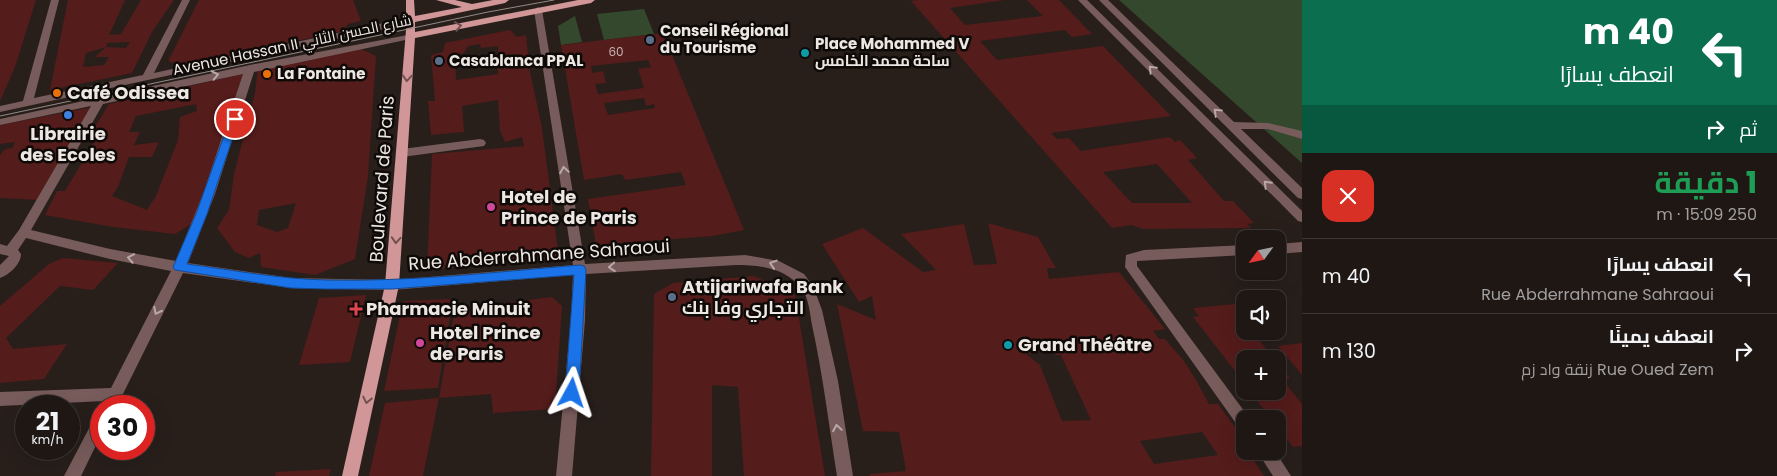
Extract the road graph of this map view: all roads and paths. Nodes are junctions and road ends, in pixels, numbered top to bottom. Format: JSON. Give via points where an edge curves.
{"nodes":[{"id":1,"x":56,"y":0,"type":"edge"},
{"id":2,"x":186,"y":0,"type":"edge"},
{"id":3,"x":410,"y":0,"type":"edge"},
{"id":4,"x":440,"y":0,"type":"edge"},
{"id":5,"x":505,"y":0,"type":"edge"},
{"id":6,"x":590,"y":0,"type":"edge"},
{"id":7,"x":1082,"y":0,"type":"edge"},
{"id":8,"x":1103,"y":0,"type":"edge"},
{"id":9,"x":476,"y":6,"type":"junction"},
{"id":10,"x":538,"y":10,"type":"junction"},
{"id":11,"x":411,"y":20,"type":"junction"},
{"id":12,"x":410,"y":36,"type":"junction"},
{"id":13,"x":250,"y":68,"type":"junction"},
{"id":14,"x":147,"y":77,"type":"junction"},
{"id":15,"x":99,"y":101,"type":"junction"},
{"id":16,"x":28,"y":103,"type":"junction"},
{"id":17,"x":0,"y":108,"type":"edge"},
{"id":18,"x":0,"y":122,"type":"edge"},
{"id":19,"x":1230,"y":125,"type":"junction"},
{"id":20,"x":1302,"y":135,"type":"edge"},
{"id":21,"x":480,"y":143,"type":"dead end"},
{"id":22,"x":402,"y":152,"type":"junction"},
{"id":23,"x":1302,"y":195,"type":"edge"},
{"id":24,"x":1302,"y":218,"type":"edge"},
{"id":25,"x":23,"y":233,"type":"junction"},
{"id":26,"x":1302,"y":248,"type":"edge"},
{"id":27,"x":1286,"y":249,"type":"edge"},
{"id":28,"x":5,"y":250,"type":"edge"},
{"id":29,"x":1236,"y":250,"type":"edge"},
{"id":30,"x":179,"y":267,"type":"junction"},
{"id":31,"x":580,"y":270,"type":"junction"},
{"id":32,"x":0,"y":273,"type":"edge"},
{"id":33,"x":392,"y":285,"type":"junction"},
{"id":34,"x":115,"y":395,"type":"edge"},
{"id":35,"x":0,"y":399,"type":"edge"},
{"id":36,"x":90,"y":400,"type":"edge"},
{"id":37,"x":1236,"y":412,"type":"edge"},
{"id":38,"x":90,"y":441,"type":"edge"},
{"id":39,"x":1271,"y":460,"type":"edge"},
{"id":40,"x":72,"y":476,"type":"edge"},
{"id":41,"x":350,"y":476,"type":"edge"},
{"id":42,"x":564,"y":476,"type":"edge"},
{"id":43,"x":845,"y":476,"type":"edge"},
{"id":44,"x":1283,"y":476,"type":"edge"}],
"edges":[{"from":1,"to":16,"type":"street"},
{"from":2,"to":14,"type":"street"},
{"from":3,"to":11,"type":"main road","name":"Boulevard de Paris"},
{"from":4,"to":9,"type":"main road"},
{"from":5,"to":9,"type":"main road","name":"Avenue Hassan II شارع الحسن الثاني"},
{"from":6,"to":10,"type":"main road","name":"Avenue Hassan II شارع الحسن الثاني"},
{"from":24,"to":7,"type":"street","one_way":true},
{"from":19,"to":8,"type":"street","one_way":true},
{"from":9,"to":11,"type":"main road","name":"Avenue Hassan II شارع الحسن الثاني"},
{"from":12,"to":10,"type":"main road","name":"Avenue Hassan II شارع الحسن الثاني","one_way":true},
{"from":31,"to":10,"type":"street","one_way":true},
{"from":11,"to":12,"type":"main road","name":"Boulevard de Paris"},
{"from":11,"to":14,"type":"street","name":"Avenue Hassan II شارع الحسن الثاني"},
{"from":12,"to":13,"type":"street","name":"Avenue Hassan II شارع الحسن الثاني"},
{"from":12,"to":22,"type":"main road","name":"Boulevard de Paris","one_way":true},
{"from":15,"to":13,"type":"street","name":"Avenue Hassan II شارع الحسن الثاني","one_way":true},
{"from":13,"to":30,"type":"street","via":[[230,136]]},
{"from":14,"to":16,"type":"street","name":"Avenue Hassan II شارع الحسن الثاني"},
{"from":15,"to":18,"type":"street","name":"Avenue Hassan II شارع الحسن الثاني"},
{"from":15,"to":25,"type":"street"},
{"from":16,"to":17,"type":"street","name":"Avenue Hassan II شارع الحسن الثاني"},
{"from":19,"to":20,"type":"street","via":[[1268,126]]},
{"from":19,"to":23,"type":"street"},
{"from":21,"to":22,"type":"street"},
{"from":22,"to":33,"type":"main road","name":"Boulevard de Paris","one_way":true},
{"from":25,"to":28,"type":"street"},
{"from":30,"to":25,"type":"street","name":"Rue Abderrahmane Sahraoui","one_way":true},
{"from":26,"to":27,"type":"street"},
{"from":28,"to":32,"type":"street","via":[[15,254],[15,259]]},
{"from":29,"to":37,"type":"street","via":[[1144,255],[1131,258],[1131,267]]},
{"from":30,"to":33,"type":"street","name":"Rue Abderrahmane Sahraoui","via":[[291,283]]},
{"from":30,"to":34,"type":"street","one_way":true},
{"from":31,"to":33,"type":"street","name":"Rue Abderrahmane Sahraoui"},
{"from":31,"to":42,"type":"street"},
{"from":43,"to":31,"type":"street","name":"Rue Abderrahmane Sahraoui","one_way":true,"via":[[824,348],[811,293],[805,283],[777,265],[752,260]]},
{"from":33,"to":41,"type":"main road","name":"Boulevard de Paris","one_way":true},
{"from":35,"to":36,"type":"street"},
{"from":38,"to":40,"type":"street"},
{"from":39,"to":44,"type":"street"}]}
